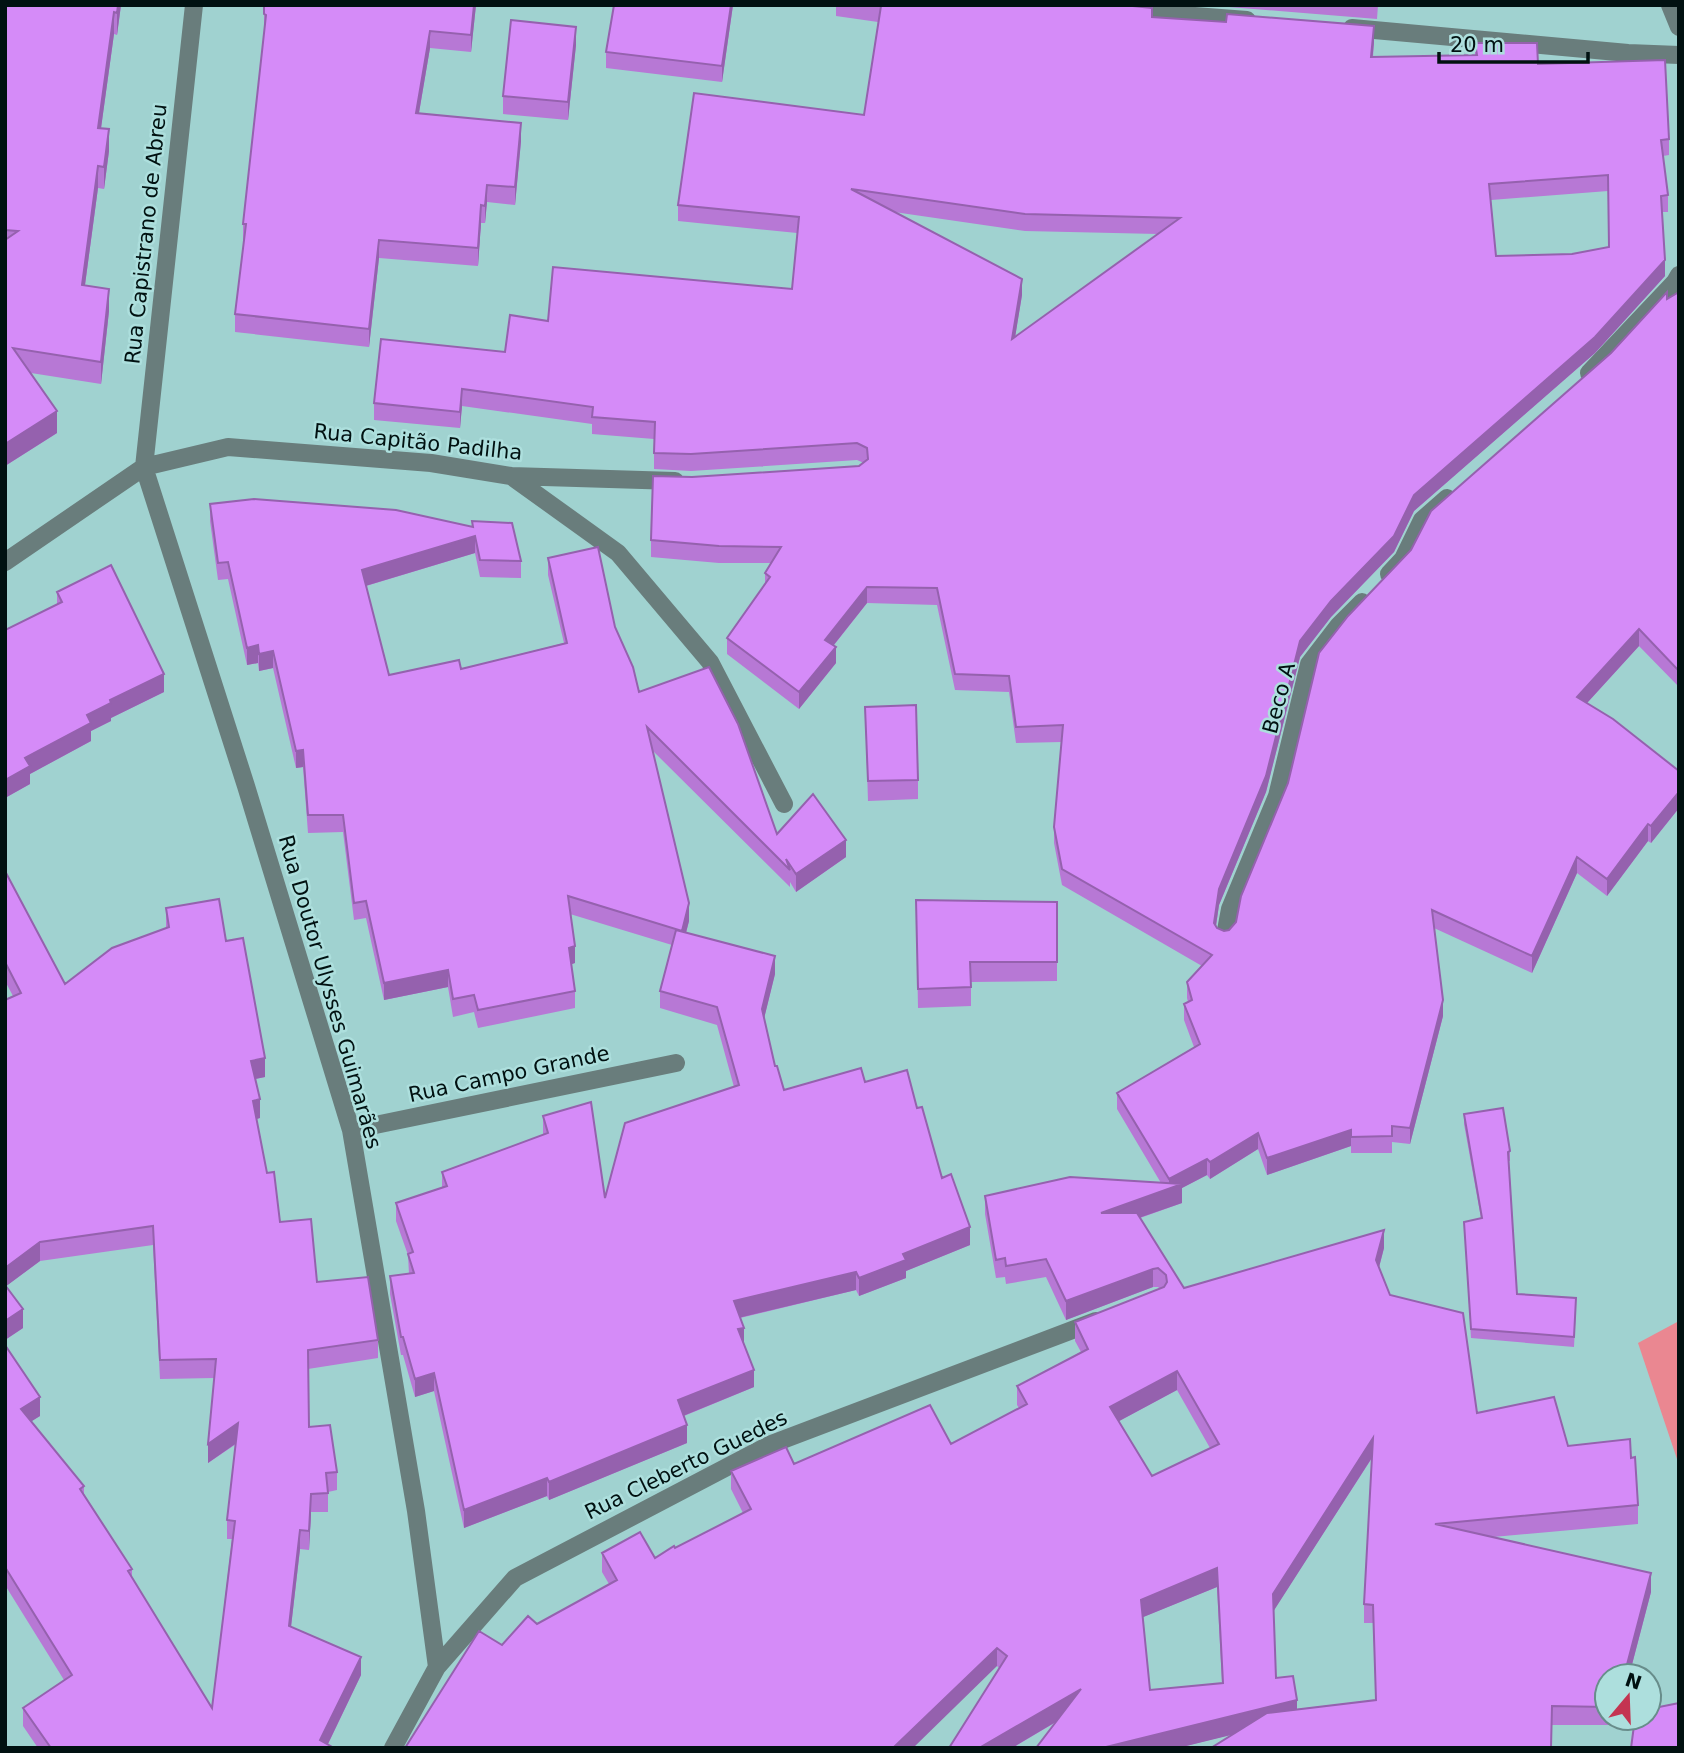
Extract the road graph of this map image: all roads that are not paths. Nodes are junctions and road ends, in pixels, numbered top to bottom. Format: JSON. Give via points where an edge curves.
{"nodes":[{"id":1,"x":194,"y":5,"type":"edge"},
{"id":2,"x":1670,"y":5,"type":"edge"},
{"id":3,"x":1113,"y":9,"type":"edge"},
{"id":4,"x":1262,"y":21,"type":"edge"},
{"id":5,"x":1329,"y":27,"type":"edge"},
{"id":6,"x":1679,"y":27,"type":"edge"},
{"id":7,"x":1679,"y":55,"type":"edge"},
{"id":8,"x":1679,"y":275,"type":"edge"},
{"id":9,"x":1573,"y":387,"type":"edge"},
{"id":10,"x":144,"y":467,"type":"junction"},
{"id":11,"x":511,"y":476,"type":"junction"},
{"id":12,"x":691,"y":482,"type":"edge"},
{"id":13,"x":1462,"y":485,"type":"edge"},
{"id":14,"x":5,"y":562,"type":"edge"},
{"id":15,"x":783,"y":804,"type":"dead end"},
{"id":16,"x":1225,"y":936,"type":"edge"},
{"id":17,"x":676,"y":1063,"type":"dead end"},
{"id":18,"x":351,"y":1130,"type":"junction"},
{"id":19,"x":1118,"y":1313,"type":"edge"},
{"id":20,"x":437,"y":1667,"type":"junction"},
{"id":21,"x":393,"y":1748,"type":"edge"}],
"edges":[{"from":1,"to":10,"type":"street","name":"Rua Capistrano de Abreu"},
{"from":2,"to":6,"type":"street"},
{"from":3,"to":4,"type":"street"},
{"from":5,"to":7,"type":"street"},
{"from":8,"to":9,"type":"street","via":[[1603,361]]},
{"from":10,"to":11,"type":"street","name":"Rua Capitão Padilha","via":[[228,447],[430,463]]},
{"from":10,"to":14,"type":"street","name":"Rua Capitão Padilha"},
{"from":10,"to":18,"type":"street","name":"Rua Doutor Ulysses Guimarães"},
{"from":11,"to":12,"type":"street","name":"Rua Capitão Padilha"},
{"from":11,"to":15,"type":"street","via":[[618,553],[710,662]]},
{"from":13,"to":16,"type":"street","name":"Beco A","via":[[1422,520],[1403,559],[1339,625],[1309,664],[1277,796],[1230,909]]},
{"from":17,"to":18,"type":"street","name":"Rua Campo Grande"},
{"from":18,"to":20,"type":"street","name":"Rua Doutor Ulysses Guimarães","via":[[416,1511]]},
{"from":19,"to":20,"type":"street","name":"Rua Cleberto Guedes","via":[[769,1445],[515,1578]]},
{"from":20,"to":21,"type":"street","name":"Rua Cleberto Guedes"}]}
